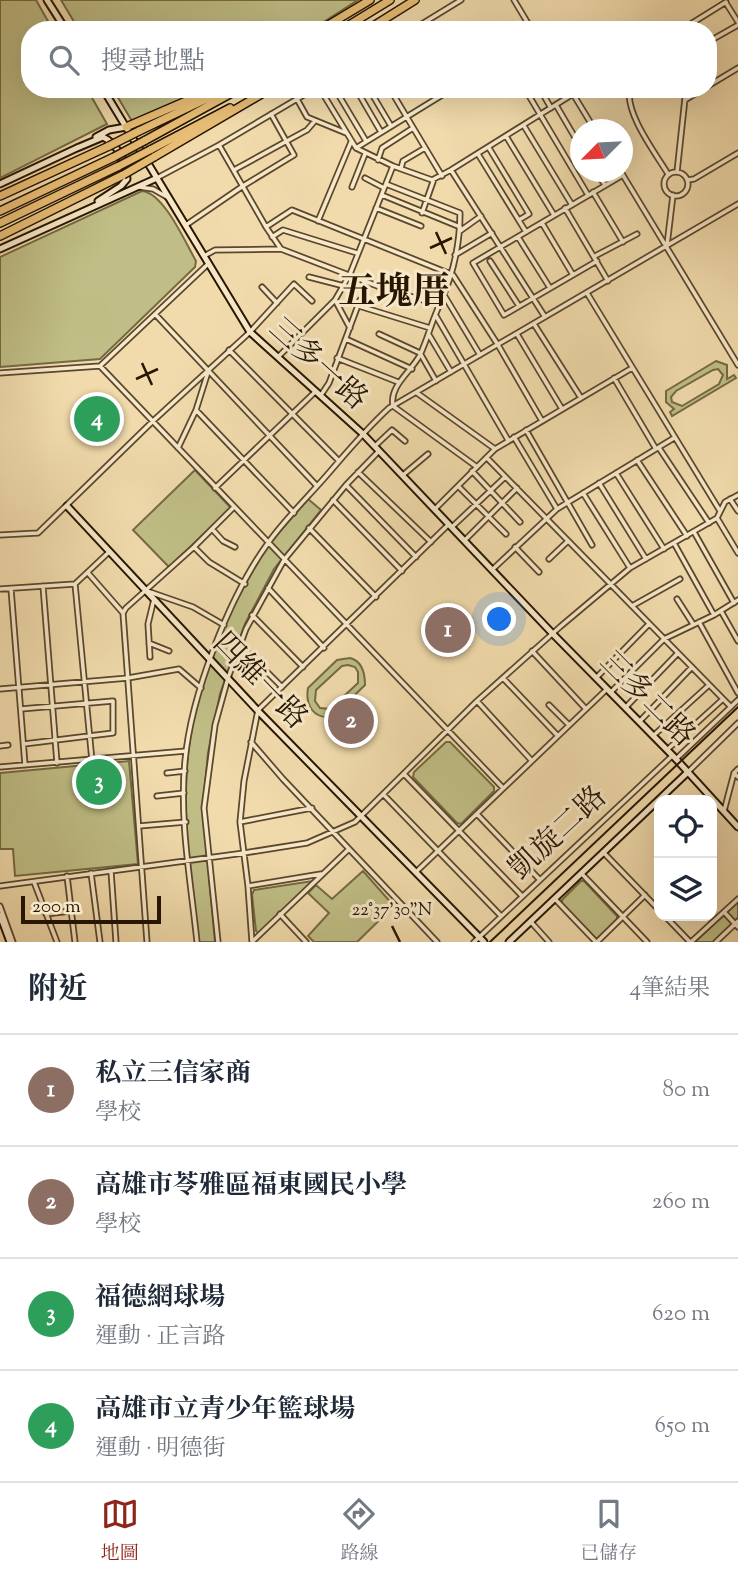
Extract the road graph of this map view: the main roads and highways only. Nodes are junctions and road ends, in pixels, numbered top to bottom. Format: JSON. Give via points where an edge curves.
{"nodes":[{"id":1,"x":370,"y":0,"type":"edge"},
{"id":2,"x":390,"y":0,"type":"edge"},
{"id":3,"x":415,"y":0,"type":"edge"},
{"id":4,"x":335,"y":21,"type":"edge"},
{"id":5,"x":355,"y":21,"type":"edge"},
{"id":6,"x":381,"y":21,"type":"edge"},
{"id":7,"x":193,"y":98,"type":"edge"},
{"id":8,"x":208,"y":98,"type":"edge"},
{"id":9,"x":223,"y":98,"type":"edge"},
{"id":10,"x":251,"y":98,"type":"edge"},
{"id":11,"x":126,"y":127,"type":"road end"},
{"id":12,"x":152,"y":153,"type":"junction"},
{"id":13,"x":0,"y":195,"type":"edge"},
{"id":14,"x":0,"y":211,"type":"edge"},
{"id":15,"x":0,"y":223,"type":"edge"},
{"id":16,"x":0,"y":236,"type":"edge"}],
"edges":[{"from":1,"to":4,"type":"highway"},
{"from":2,"to":5,"type":"highway"},
{"from":3,"to":6,"type":"highway"},
{"from":7,"to":11,"type":"highway"},
{"from":8,"to":13,"type":"highway","bridge":true},
{"from":9,"to":14,"type":"highway","bridge":true},
{"from":10,"to":12,"type":"highway"},
{"from":12,"to":15,"type":"highway","bridge":true},
{"from":12,"to":16,"type":"highway","bridge":true,"via":[[123,175]]}]}
